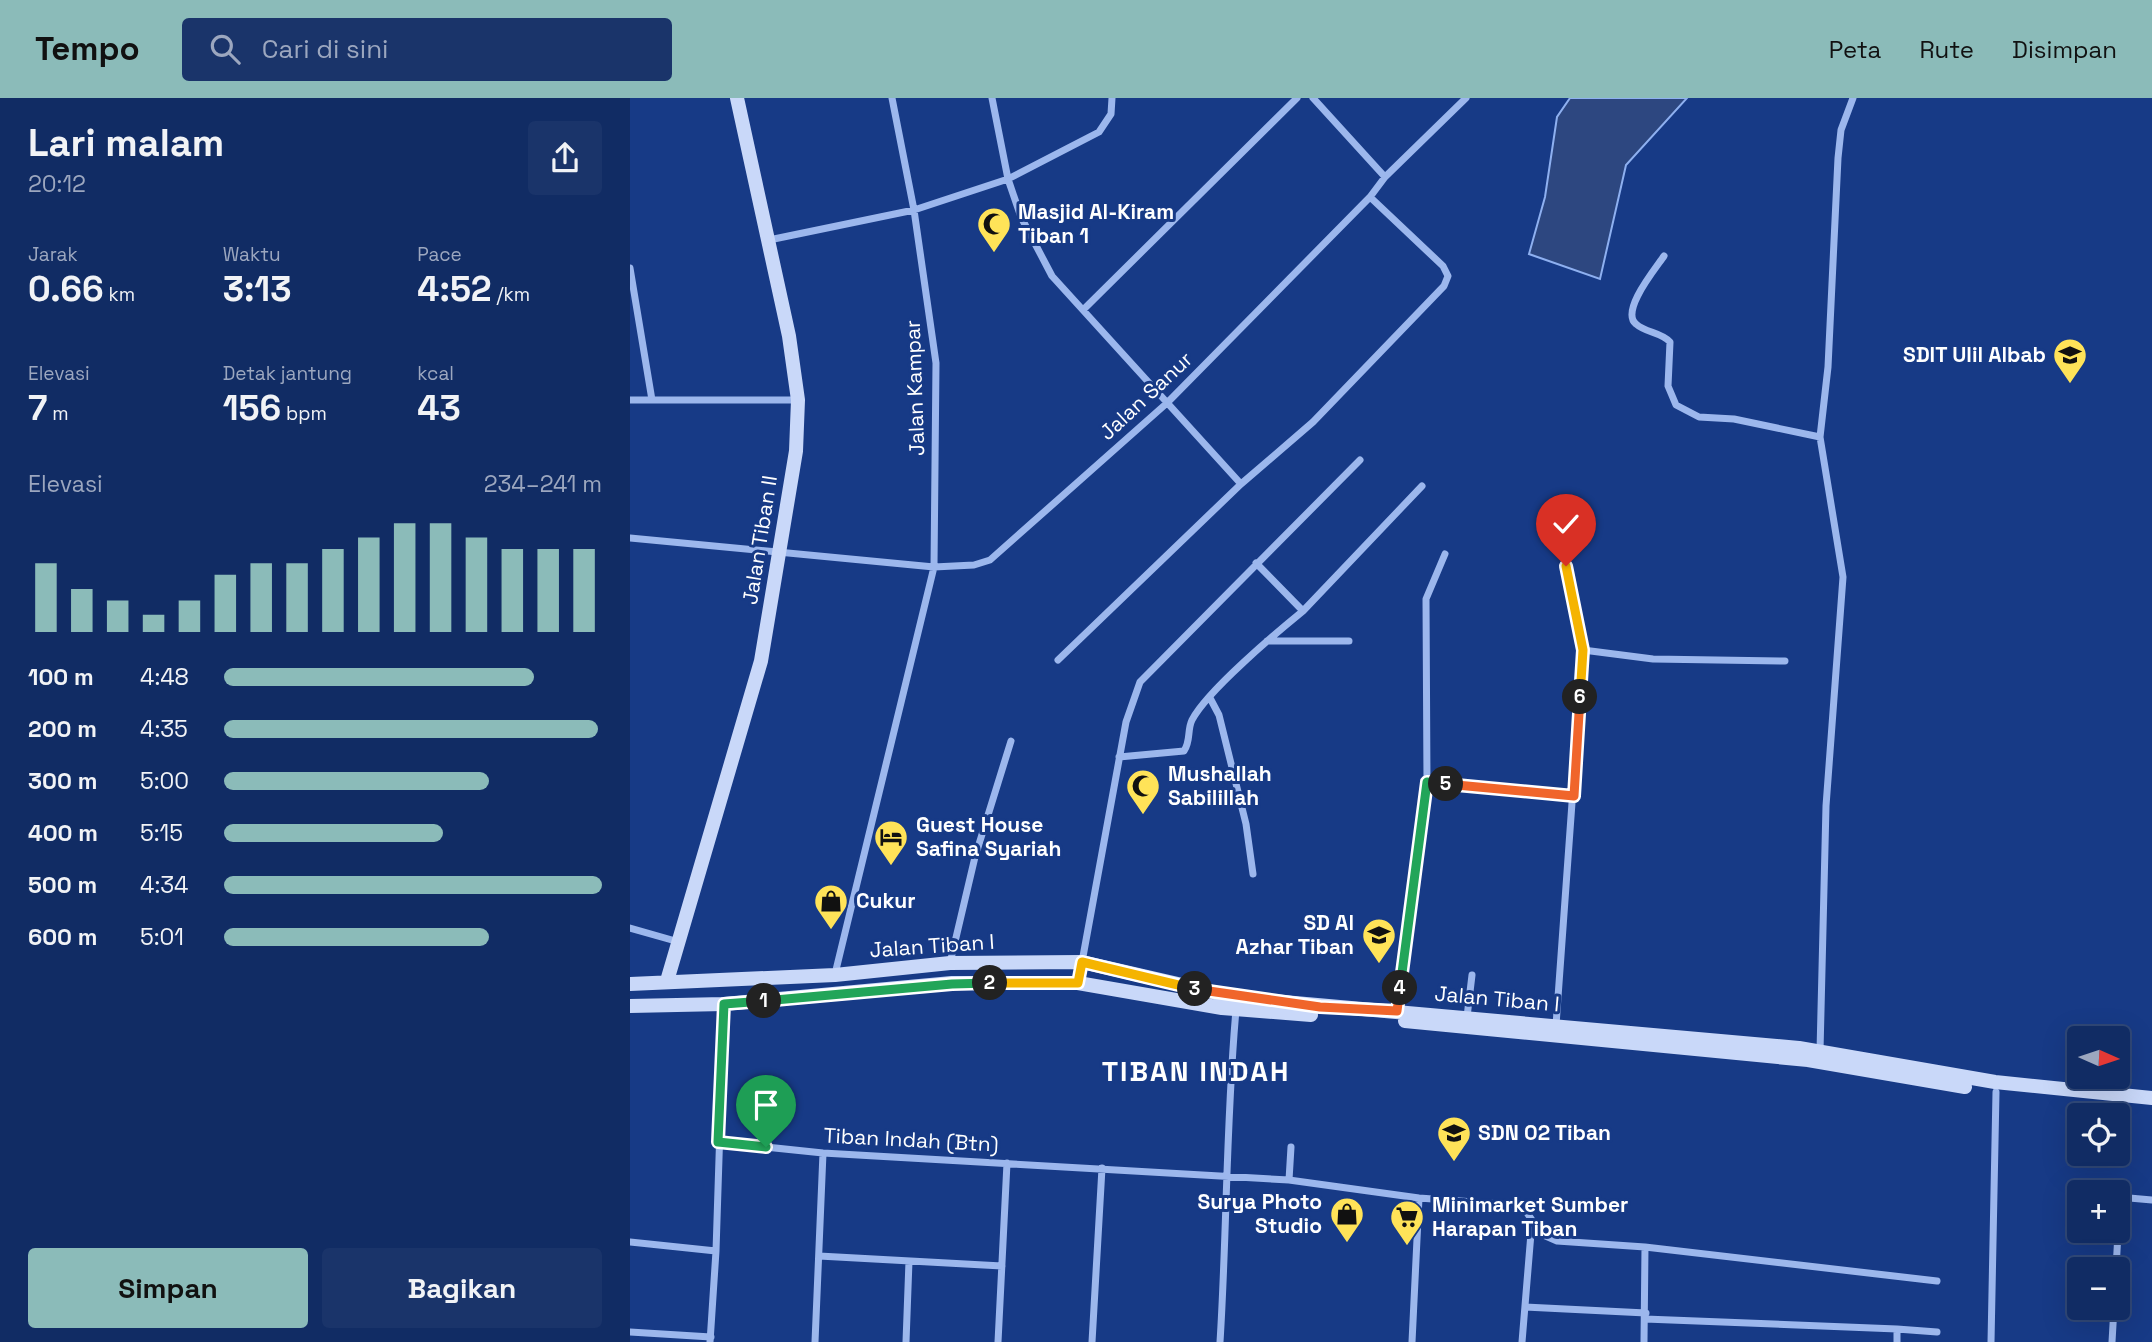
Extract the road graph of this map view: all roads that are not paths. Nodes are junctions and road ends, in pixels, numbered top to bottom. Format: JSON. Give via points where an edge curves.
{"nodes":[{"id":1,"x":737,"y":98,"type":"edge"},
{"id":2,"x":892,"y":98,"type":"edge"},
{"id":3,"x":992,"y":98,"type":"edge"},
{"id":4,"x":1112,"y":98,"type":"edge"},
{"id":5,"x":1297,"y":98,"type":"edge"},
{"id":6,"x":1313,"y":98,"type":"edge"},
{"id":7,"x":1466,"y":98,"type":"edge"},
{"id":8,"x":1853,"y":98,"type":"edge"},
{"id":9,"x":1385,"y":177,"type":"junction"},
{"id":10,"x":1008,"y":179,"type":"junction"},
{"id":11,"x":1370,"y":197,"type":"junction"},
{"id":12,"x":914,"y":210,"type":"junction"},
{"id":13,"x":768,"y":240,"type":"junction"},
{"id":14,"x":1664,"y":257,"type":"dead end"},
{"id":15,"x":630,"y":268,"type":"edge"},
{"id":16,"x":1083,"y":310,"type":"junction"},
{"id":17,"x":630,"y":400,"type":"edge"},
{"id":18,"x":652,"y":400,"type":"junction"},
{"id":19,"x":798,"y":400,"type":"junction"},
{"id":20,"x":1167,"y":403,"type":"junction"},
{"id":21,"x":1820,"y":437,"type":"junction"},
{"id":22,"x":1360,"y":460,"type":"dead end"},
{"id":23,"x":1241,"y":484,"type":"junction"},
{"id":24,"x":1422,"y":486,"type":"dead end"},
{"id":25,"x":630,"y":538,"type":"edge"},
{"id":26,"x":781,"y":551,"type":"junction"},
{"id":27,"x":1445,"y":554,"type":"dead end"},
{"id":28,"x":1256,"y":563,"type":"junction"},
{"id":29,"x":1566,"y":566,"type":"dead end"},
{"id":30,"x":934,"y":567,"type":"junction"},
{"id":31,"x":1303,"y":611,"type":"junction"},
{"id":32,"x":1267,"y":641,"type":"junction"},
{"id":33,"x":1349,"y":641,"type":"dead end"},
{"id":34,"x":1583,"y":650,"type":"junction"},
{"id":35,"x":1058,"y":660,"type":"dead end"},
{"id":36,"x":1785,"y":661,"type":"dead end"},
{"id":37,"x":1210,"y":698,"type":"junction"},
{"id":38,"x":1011,"y":741,"type":"dead end"},
{"id":39,"x":1119,"y":757,"type":"junction"},
{"id":40,"x":1427,"y":782,"type":"junction"},
{"id":41,"x":1574,"y":796,"type":"junction"},
{"id":42,"x":1252,"y":874,"type":"dead end"},
{"id":43,"x":630,"y":928,"type":"edge"},
{"id":44,"x":679,"y":942,"type":"junction"},
{"id":45,"x":1082,"y":962,"type":"junction"},
{"id":46,"x":950,"y":963,"type":"junction"},
{"id":47,"x":835,"y":975,"type":"junction"},
{"id":48,"x":1472,"y":975,"type":"dead end"},
{"id":49,"x":667,"y":981,"type":"junction"},
{"id":50,"x":1078,"y":983,"type":"junction"},
{"id":51,"x":630,"y":984,"type":"edge"},
{"id":52,"x":724,"y":1004,"type":"junction"},
{"id":53,"x":630,"y":1006,"type":"edge"},
{"id":54,"x":1236,"y":1010,"type":"junction"},
{"id":55,"x":1397,"y":1011,"type":"junction"},
{"id":56,"x":1467,"y":1017,"type":"junction"},
{"id":57,"x":1556,"y":1025,"type":"junction"},
{"id":58,"x":1820,"y":1051,"type":"junction"},
{"id":59,"x":1996,"y":1092,"type":"junction"},
{"id":60,"x":2152,"y":1098,"type":"edge"},
{"id":61,"x":2152,"y":1108,"type":"edge"},
{"id":62,"x":718,"y":1142,"type":"junction"},
{"id":63,"x":1291,"y":1147,"type":"dead end"},
{"id":64,"x":823,"y":1153,"type":"junction"},
{"id":65,"x":1007,"y":1163,"type":"junction"},
{"id":66,"x":1102,"y":1168,"type":"junction"},
{"id":67,"x":1229,"y":1176,"type":"junction"},
{"id":68,"x":1289,"y":1180,"type":"junction"},
{"id":69,"x":1419,"y":1198,"type":"junction"},
{"id":70,"x":2130,"y":1198,"type":"edge"},
{"id":71,"x":2152,"y":1200,"type":"edge"},
{"id":72,"x":1532,"y":1221,"type":"junction"},
{"id":73,"x":630,"y":1242,"type":"edge"},
{"id":74,"x":1645,"y":1247,"type":"junction"},
{"id":75,"x":716,"y":1251,"type":"junction"},
{"id":76,"x":819,"y":1256,"type":"junction"},
{"id":77,"x":909,"y":1261,"type":"junction"},
{"id":78,"x":1002,"y":1266,"type":"junction"},
{"id":79,"x":1937,"y":1281,"type":"dead end"},
{"id":80,"x":1525,"y":1307,"type":"junction"},
{"id":81,"x":1646,"y":1316,"type":"junction"},
{"id":82,"x":2113,"y":1320,"type":"edge"},
{"id":83,"x":1897,"y":1329,"type":"junction"},
{"id":84,"x":630,"y":1332,"type":"edge"},
{"id":85,"x":1937,"y":1332,"type":"dead end"},
{"id":86,"x":710,"y":1339,"type":"edge"},
{"id":87,"x":815,"y":1342,"type":"edge"},
{"id":88,"x":906,"y":1342,"type":"edge"},
{"id":89,"x":998,"y":1342,"type":"edge"},
{"id":90,"x":1092,"y":1342,"type":"edge"},
{"id":91,"x":1220,"y":1342,"type":"edge"},
{"id":92,"x":1412,"y":1342,"type":"edge"},
{"id":93,"x":1522,"y":1342,"type":"edge"},
{"id":94,"x":1644,"y":1342,"type":"edge"},
{"id":95,"x":1897,"y":1342,"type":"edge"},
{"id":96,"x":1991,"y":1342,"type":"edge"},
{"id":97,"x":2112,"y":1342,"type":"edge"}],
"edges":[{"from":1,"to":13,"type":"street","name":"Jalan Tiban II"},
{"from":2,"to":12,"type":"street","name":"Jalan Kampar"},
{"from":3,"to":10,"type":"street"},
{"from":4,"to":10,"type":"street","via":[[1111,114],[1100,132]]},
{"from":5,"to":16,"type":"street"},
{"from":6,"to":9,"type":"street"},
{"from":7,"to":9,"type":"street","name":"Jalan Sanur"},
{"from":8,"to":21,"type":"street","via":[[1841,130],[1838,158]]},
{"from":9,"to":11,"type":"street","name":"Jalan Sanur"},
{"from":10,"to":12,"type":"street"},
{"from":10,"to":16,"type":"street","via":[[1034,247],[1052,276]]},
{"from":11,"to":20,"type":"street","name":"Jalan Sanur"},
{"from":11,"to":23,"type":"street","via":[[1443,266],[1447,281],[1313,422]]},
{"from":12,"to":13,"type":"street"},
{"from":12,"to":30,"type":"street","name":"Jalan Kampar","via":[[936,363]]},
{"from":13,"to":19,"type":"street","name":"Jalan Tiban II"},
{"from":14,"to":21,"type":"street","via":[[1644,285],[1631,318],[1670,342],[1668,386],[1676,405],[1699,417],[1734,419]]},
{"from":15,"to":18,"type":"street"},
{"from":16,"to":20,"type":"street"},
{"from":17,"to":18,"type":"street"},
{"from":18,"to":19,"type":"street"},
{"from":19,"to":26,"type":"street","name":"Jalan Tiban II","via":[[796,451]]},
{"from":20,"to":23,"type":"street"},
{"from":20,"to":30,"type":"street","name":"Jalan Sanur","via":[[1002,552],[974,565]]},
{"from":21,"to":58,"type":"street","via":[[1843,577],[1826,806]]},
{"from":22,"to":28,"type":"street"},
{"from":23,"to":35,"type":"street"},
{"from":24,"to":31,"type":"street"},
{"from":25,"to":26,"type":"street","name":"Jalan Sanur"},
{"from":26,"to":30,"type":"street","name":"Jalan Sanur"},
{"from":26,"to":44,"type":"street","name":"Jalan Tiban II","via":[[761,661]]},
{"from":27,"to":40,"type":"street","via":[[1426,599]]},
{"from":28,"to":31,"type":"street"},
{"from":28,"to":39,"type":"street","via":[[1140,682]]},
{"from":29,"to":34,"type":"street"},
{"from":30,"to":47,"type":"street","name":"Jalan Kampar"},
{"from":31,"to":32,"type":"street"},
{"from":32,"to":33,"type":"street"},
{"from":32,"to":37,"type":"street"},
{"from":34,"to":36,"type":"street","via":[[1653,659]]},
{"from":34,"to":41,"type":"street"},
{"from":37,"to":39,"type":"street","via":[[1192,720],[1184,751]]},
{"from":37,"to":42,"type":"street","via":[[1219,715],[1246,824]]},
{"from":38,"to":46,"type":"street","via":[[975,857]]},
{"from":39,"to":45,"type":"street"},
{"from":40,"to":41,"type":"street"},
{"from":40,"to":55,"type":"street"},
{"from":41,"to":57,"type":"street"},
{"from":43,"to":44,"type":"street"},
{"from":44,"to":49,"type":"street","name":"Jalan Tiban II"},
{"from":45,"to":46,"type":"street","name":"Jalan Tiban I"},
{"from":45,"to":50,"type":"street"},
{"from":45,"to":55,"type":"street","name":"Jalan Tiban I","via":[[1239,998]]},
{"from":46,"to":47,"type":"street","name":"Jalan Tiban I"},
{"from":47,"to":49,"type":"street","name":"Jalan Tiban I"},
{"from":48,"to":56,"type":"street"},
{"from":49,"to":51,"type":"street","name":"Jalan Tiban I"},
{"from":50,"to":52,"type":"street","name":"Jalan Tiban I","via":[[952,984]]},
{"from":50,"to":54,"type":"street","name":"Jalan Tiban I"},
{"from":52,"to":53,"type":"street","name":"Jalan Tiban I"},
{"from":52,"to":62,"type":"street"},
{"from":54,"to":59,"type":"street","name":"Jalan Tiban I","via":[[1396,1020],[1808,1060]]},
{"from":54,"to":67,"type":"street"},
{"from":55,"to":56,"type":"street","name":"Jalan Tiban I"},
{"from":56,"to":57,"type":"street","name":"Jalan Tiban I"},
{"from":57,"to":58,"type":"street","name":"Jalan Tiban I"},
{"from":58,"to":60,"type":"street","name":"Jalan Tiban I","via":[[1996,1082]]},
{"from":59,"to":61,"type":"street","name":"Jalan Tiban I"},
{"from":59,"to":96,"type":"street"},
{"from":62,"to":64,"type":"street","name":"Tiban Indah (Btn)"},
{"from":62,"to":75,"type":"street"},
{"from":63,"to":68,"type":"street"},
{"from":64,"to":65,"type":"street","name":"Tiban Indah (Btn)"},
{"from":64,"to":76,"type":"street"},
{"from":65,"to":66,"type":"street","name":"Tiban Indah (Btn)"},
{"from":65,"to":78,"type":"street"},
{"from":66,"to":67,"type":"street","name":"Tiban Indah (Btn)"},
{"from":66,"to":90,"type":"street"},
{"from":67,"to":68,"type":"street","name":"Tiban Indah (Btn)"},
{"from":67,"to":91,"type":"street"},
{"from":68,"to":69,"type":"street","name":"Tiban Indah (Btn)"},
{"from":69,"to":72,"type":"street","name":"Tiban Indah (Btn)","via":[[1515,1205],[1524,1208]]},
{"from":69,"to":92,"type":"street"},
{"from":70,"to":71,"type":"street"},
{"from":72,"to":74,"type":"street","name":"Tiban Indah (Btn)","via":[[1549,1239]]},
{"from":72,"to":80,"type":"street"},
{"from":73,"to":75,"type":"street"},
{"from":74,"to":79,"type":"street","name":"Tiban Indah (Btn)"},
{"from":74,"to":81,"type":"street"},
{"from":75,"to":86,"type":"street"},
{"from":76,"to":77,"type":"street"},
{"from":76,"to":87,"type":"street"},
{"from":77,"to":78,"type":"street"},
{"from":77,"to":88,"type":"street"},
{"from":78,"to":89,"type":"street"},
{"from":80,"to":81,"type":"street"},
{"from":80,"to":93,"type":"street"},
{"from":81,"to":83,"type":"street"},
{"from":81,"to":94,"type":"street"},
{"from":82,"to":97,"type":"street"},
{"from":83,"to":85,"type":"street"},
{"from":83,"to":95,"type":"street"},
{"from":84,"to":86,"type":"street"}]}
